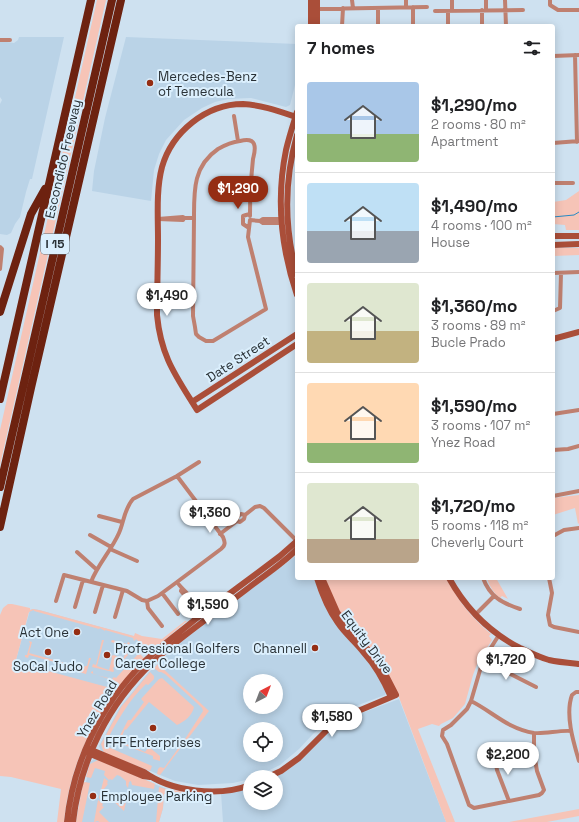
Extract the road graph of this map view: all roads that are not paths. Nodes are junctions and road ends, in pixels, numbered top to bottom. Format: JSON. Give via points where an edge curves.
{"nodes":[{"id":1,"x":91,"y":0,"type":"edge"},
{"id":2,"x":112,"y":0,"type":"edge"},
{"id":3,"x":121,"y":0,"type":"edge"},
{"id":4,"x":311,"y":0,"type":"edge"},
{"id":5,"x":317,"y":0,"type":"edge"},
{"id":6,"x":352,"y":0,"type":"edge"},
{"id":7,"x":406,"y":0,"type":"edge"},
{"id":8,"x":452,"y":0,"type":"edge"},
{"id":9,"x":486,"y":0,"type":"edge"},
{"id":10,"x":505,"y":0,"type":"edge"},
{"id":11,"x":550,"y":2,"type":"edge"},
{"id":12,"x":413,"y":7,"type":"junction"},
{"id":13,"x":427,"y":7,"type":"dead end"},
{"id":14,"x":342,"y":8,"type":"junction"},
{"id":15,"x":352,"y":8,"type":"junction"},
{"id":16,"x":378,"y":8,"type":"junction"},
{"id":17,"x":406,"y":8,"type":"junction"},
{"id":18,"x":317,"y":9,"type":"junction"},
{"id":19,"x":484,"y":10,"type":"junction"},
{"id":20,"x":505,"y":10,"type":"junction"},
{"id":21,"x":523,"y":10,"type":"dead end"},
{"id":22,"x":579,"y":10,"type":"edge"},
{"id":23,"x":435,"y":11,"type":"dead end"},
{"id":24,"x":450,"y":11,"type":"junction"},
{"id":25,"x":311,"y":24,"type":"edge"},
{"id":26,"x":316,"y":24,"type":"edge"},
{"id":27,"x":342,"y":24,"type":"edge"},
{"id":28,"x":378,"y":24,"type":"edge"},
{"id":29,"x":413,"y":24,"type":"edge"},
{"id":30,"x":448,"y":24,"type":"edge"},
{"id":31,"x":482,"y":24,"type":"edge"},
{"id":32,"x":506,"y":24,"type":"edge"},
{"id":33,"x":0,"y":40,"type":"edge"},
{"id":34,"x":10,"y":40,"type":"dead end"},
{"id":35,"x":555,"y":56,"type":"edge"},
{"id":36,"x":577,"y":56,"type":"edge"},
{"id":37,"x":234,"y":116,"type":"dead end"},
{"id":38,"x":295,"y":116,"type":"edge"},
{"id":39,"x":295,"y":119,"type":"edge"},
{"id":40,"x":238,"y":141,"type":"junction"},
{"id":41,"x":578,"y":142,"type":"edge"},
{"id":42,"x":295,"y":143,"type":"edge"},
{"id":43,"x":555,"y":143,"type":"edge"},
{"id":44,"x":50,"y":180,"type":"junction"},
{"id":45,"x":555,"y":182,"type":"edge"},
{"id":46,"x":573,"y":183,"type":"dead end"},
{"id":47,"x":250,"y":214,"type":"junction"},
{"id":48,"x":194,"y":218,"type":"junction"},
{"id":49,"x":158,"y":219,"type":"junction"},
{"id":50,"x":250,"y":220,"type":"junction"},
{"id":51,"x":282,"y":221,"type":"junction"},
{"id":52,"x":249,"y":228,"type":"junction"},
{"id":53,"x":555,"y":236,"type":"edge"},
{"id":54,"x":579,"y":236,"type":"edge"},
{"id":55,"x":579,"y":244,"type":"edge"},
{"id":56,"x":555,"y":245,"type":"edge"},
{"id":57,"x":0,"y":247,"type":"edge"},
{"id":58,"x":291,"y":250,"type":"junction"},
{"id":59,"x":295,"y":267,"type":"edge"},
{"id":60,"x":0,"y":269,"type":"edge"},
{"id":61,"x":579,"y":272,"type":"edge"},
{"id":62,"x":555,"y":273,"type":"edge"},
{"id":63,"x":561,"y":273,"type":"junction"},
{"id":64,"x":295,"y":289,"type":"edge"},
{"id":65,"x":555,"y":310,"type":"edge"},
{"id":66,"x":0,"y":312,"type":"edge"},
{"id":67,"x":579,"y":332,"type":"edge"},
{"id":68,"x":295,"y":335,"type":"edge"},
{"id":69,"x":555,"y":339,"type":"edge"},
{"id":70,"x":295,"y":345,"type":"edge"},
{"id":71,"x":0,"y":399,"type":"edge"},
{"id":72,"x":192,"y":402,"type":"junction"},
{"id":73,"x":579,"y":410,"type":"edge"},
{"id":74,"x":555,"y":414,"type":"edge"},
{"id":75,"x":579,"y":446,"type":"edge"},
{"id":76,"x":555,"y":450,"type":"edge"},
{"id":77,"x":199,"y":462,"type":"dead end"},
{"id":78,"x":176,"y":476,"type":"junction"},
{"id":79,"x":0,"y":487,"type":"edge"},
{"id":80,"x":579,"y":491,"type":"edge"},
{"id":81,"x":555,"y":496,"type":"edge"},
{"id":82,"x":98,"y":516,"type":"dead end"},
{"id":83,"x":122,"y":522,"type":"junction"},
{"id":84,"x":0,"y":528,"type":"edge"},
{"id":85,"x":579,"y":528,"type":"edge"},
{"id":86,"x":220,"y":534,"type":"junction"},
{"id":87,"x":90,"y":535,"type":"dead end"},
{"id":88,"x":555,"y":535,"type":"edge"},
{"id":89,"x":295,"y":539,"type":"edge"},
{"id":90,"x":295,"y":543,"type":"edge"},
{"id":91,"x":111,"y":548,"type":"junction"},
{"id":92,"x":295,"y":551,"type":"edge"},
{"id":93,"x":77,"y":552,"type":"dead end"},
{"id":94,"x":136,"y":561,"type":"dead end"},
{"id":95,"x":96,"y":569,"type":"junction"},
{"id":96,"x":83,"y":580,"type":"junction"},
{"id":97,"x":318,"y":580,"type":"edge"},
{"id":98,"x":323,"y":580,"type":"edge"},
{"id":99,"x":450,"y":580,"type":"edge"},
{"id":100,"x":485,"y":580,"type":"edge"},
{"id":101,"x":549,"y":580,"type":"edge"},
{"id":102,"x":91,"y":582,"type":"junction"},
{"id":103,"x":177,"y":582,"type":"junction"},
{"id":104,"x":103,"y":585,"type":"junction"},
{"id":105,"x":123,"y":590,"type":"junction"},
{"id":106,"x":162,"y":593,"type":"junction"},
{"id":107,"x":494,"y":596,"type":"junction"},
{"id":108,"x":56,"y":601,"type":"dead end"},
{"id":109,"x":147,"y":601,"type":"junction"},
{"id":110,"x":75,"y":607,"type":"dead end"},
{"id":111,"x":520,"y":609,"type":"dead end"},
{"id":112,"x":95,"y":612,"type":"dead end"},
{"id":113,"x":199,"y":613,"type":"junction"},
{"id":114,"x":178,"y":614,"type":"dead end"},
{"id":115,"x":475,"y":614,"type":"junction"},
{"id":116,"x":115,"y":617,"type":"dead end"},
{"id":117,"x":162,"y":626,"type":"dead end"},
{"id":118,"x":189,"y":632,"type":"junction"},
{"id":119,"x":579,"y":632,"type":"edge"},
{"id":120,"x":499,"y":635,"type":"junction"},
{"id":121,"x":483,"y":660,"type":"junction"},
{"id":122,"x":579,"y":664,"type":"edge"},
{"id":123,"x":536,"y":687,"type":"dead end"},
{"id":124,"x":579,"y":692,"type":"edge"},
{"id":125,"x":393,"y":696,"type":"junction"},
{"id":126,"x":471,"y":700,"type":"junction"},
{"id":127,"x":571,"y":731,"type":"junction"},
{"id":128,"x":534,"y":733,"type":"junction"},
{"id":129,"x":88,"y":751,"type":"junction"},
{"id":130,"x":494,"y":753,"type":"dead end"},
{"id":131,"x":579,"y":760,"type":"edge"},
{"id":132,"x":282,"y":770,"type":"edge"},
{"id":133,"x":243,"y":787,"type":"edge"},
{"id":134,"x":509,"y":801,"type":"junction"},
{"id":135,"x":67,"y":822,"type":"edge"},
{"id":136,"x":73,"y":822,"type":"edge"}],
"edges":[{"from":1,"to":44,"type":"highway","name":"Escondido Freeway","number":"I 15"},
{"from":2,"to":79,"type":"highway","name":"Escondido Freeway","number":"I 15"},
{"from":3,"to":84,"type":"highway"},
{"from":4,"to":25,"type":"main road"},
{"from":5,"to":18,"type":"main road"},
{"from":6,"to":15,"type":"street"},
{"from":7,"to":17,"type":"street"},
{"from":8,"to":24,"type":"street"},
{"from":9,"to":19,"type":"street"},
{"from":10,"to":20,"type":"street"},
{"from":11,"to":22,"type":"street","via":[[558,10]]},
{"from":12,"to":13,"type":"street"},
{"from":12,"to":17,"type":"street"},
{"from":12,"to":29,"type":"street"},
{"from":14,"to":15,"type":"street"},
{"from":14,"to":18,"type":"street"},
{"from":14,"to":27,"type":"street"},
{"from":15,"to":16,"type":"street"},
{"from":16,"to":17,"type":"street"},
{"from":16,"to":28,"type":"street"},
{"from":18,"to":26,"type":"main road"},
{"from":19,"to":20,"type":"street"},
{"from":19,"to":24,"type":"street"},
{"from":19,"to":31,"type":"street"},
{"from":20,"to":21,"type":"street"},
{"from":20,"to":32,"type":"street"},
{"from":23,"to":24,"type":"street"},
{"from":24,"to":30,"type":"street"},
{"from":33,"to":34,"type":"street"},
{"from":35,"to":36,"type":"street"},
{"from":36,"to":41,"type":"street"},
{"from":37,"to":40,"type":"street"},
{"from":38,"to":49,"type":"main road","via":[[269,108],[241,104],[200,116],[190,123],[177,138],[164,161],[159,186]]},
{"from":39,"to":51,"type":"main road","via":[[283,171]]},
{"from":40,"to":47,"type":"street","via":[[252,142],[255,151],[250,182]]},
{"from":40,"to":48,"type":"street","via":[[222,146],[210,154],[199,171],[194,197]]},
{"from":41,"to":43,"type":"street"},
{"from":42,"to":58,"type":"main road","via":[[287,191]]},
{"from":44,"to":66,"type":"highway","via":[[31,214]]},
{"from":44,"to":71,"type":"highway","name":"Escondido Freeway","number":"I 15"},
{"from":45,"to":46,"type":"street"},
{"from":47,"to":50,"type":"street"},
{"from":47,"to":52,"type":"street","via":[[243,216],[243,224]]},
{"from":48,"to":49,"type":"street"},
{"from":48,"to":52,"type":"street","via":[[193,316],[196,334],[209,342],[266,309],[248,237]]},
{"from":49,"to":72,"type":"main road","via":[[157,315],[160,334],[164,352],[174,374]]},
{"from":50,"to":51,"type":"street"},
{"from":50,"to":52,"type":"street"},
{"from":51,"to":58,"type":"main road","via":[[285,223]]},
{"from":51,"to":64,"type":"main road","via":[[288,268]]},
{"from":53,"to":54,"type":"main road"},
{"from":55,"to":56,"type":"main road"},
{"from":57,"to":60,"type":"street"},
{"from":58,"to":59,"type":"main road"},
{"from":61,"to":63,"type":"street"},
{"from":62,"to":63,"type":"street"},
{"from":63,"to":65,"type":"street","via":[[560,308]]},
{"from":67,"to":69,"type":"main road"},
{"from":68,"to":72,"type":"main road","name":"Date Street"},
{"from":70,"to":72,"type":"main road","name":"Date Street","via":[[197,410]]},
{"from":73,"to":74,"type":"street"},
{"from":75,"to":76,"type":"street"},
{"from":77,"to":78,"type":"street"},
{"from":78,"to":83,"type":"street","via":[[133,499],[128,504]]},
{"from":78,"to":86,"type":"street"},
{"from":80,"to":81,"type":"street"},
{"from":82,"to":83,"type":"street"},
{"from":83,"to":91,"type":"street","via":[[120,532]]},
{"from":85,"to":88,"type":"street","via":[[564,530]]},
{"from":86,"to":89,"type":"street","via":[[260,506]]},
{"from":86,"to":103,"type":"street","via":[[224,546]]},
{"from":87,"to":91,"type":"street"},
{"from":90,"to":113,"type":"main road","name":"Ynez Road"},
{"from":91,"to":94,"type":"street"},
{"from":91,"to":95,"type":"street"},
{"from":92,"to":118,"type":"main road","name":"Ynez Road"},
{"from":93,"to":95,"type":"street"},
{"from":95,"to":102,"type":"street"},
{"from":96,"to":102,"type":"street"},
{"from":96,"to":108,"type":"street","via":[[64,575]]},
{"from":96,"to":110,"type":"street"},
{"from":97,"to":125,"type":"main road","name":"Equity Drive","via":[[333,615],[373,664]]},
{"from":98,"to":125,"type":"main road","name":"Equity Drive","via":[[337,612],[381,666]]},
{"from":99,"to":115,"type":"main road"},
{"from":100,"to":107,"type":"street"},
{"from":101,"to":119,"type":"street","via":[[552,593],[548,615],[550,625]]},
{"from":102,"to":104,"type":"street"},
{"from":103,"to":106,"type":"street"},
{"from":103,"to":113,"type":"street"},
{"from":104,"to":105,"type":"street"},
{"from":104,"to":112,"type":"street"},
{"from":105,"to":109,"type":"street"},
{"from":105,"to":116,"type":"street"},
{"from":106,"to":109,"type":"street"},
{"from":106,"to":114,"type":"street"},
{"from":107,"to":111,"type":"street","via":[[505,604]]},
{"from":107,"to":115,"type":"street"},
{"from":109,"to":117,"type":"street","via":[[148,608]]},
{"from":113,"to":118,"type":"main road","via":[[202,620]]},
{"from":113,"to":129,"type":"main road","name":"Ynez Road","via":[[125,683],[94,730]]},
{"from":115,"to":120,"type":"main road"},
{"from":118,"to":129,"type":"main road","name":"Ynez Road","via":[[135,681],[109,716]]},
{"from":120,"to":121,"type":"street"},
{"from":120,"to":122,"type":"main road","via":[[548,660]]},
{"from":121,"to":123,"type":"street"},
{"from":121,"to":126,"type":"street"},
{"from":124,"to":127,"type":"street","via":[[572,695],[570,700]]},
{"from":125,"to":132,"type":"main road","via":[[332,725],[299,758]]},
{"from":126,"to":128,"type":"street","via":[[510,726]]},
{"from":126,"to":134,"type":"street","via":[[467,709],[443,730],[442,736],[469,805],[474,808]]},
{"from":127,"to":128,"type":"street"},
{"from":127,"to":131,"type":"street"},
{"from":128,"to":134,"type":"street","via":[[534,754],[544,790],[539,795]]},
{"from":129,"to":133,"type":"main road","via":[[143,776],[173,786],[198,791]]},
{"from":129,"to":135,"type":"main road","name":"Ynez Road","via":[[73,789]]},
{"from":129,"to":136,"type":"main road","name":"Ynez Road"},
{"from":130,"to":134,"type":"street","via":[[497,770]]}]}
